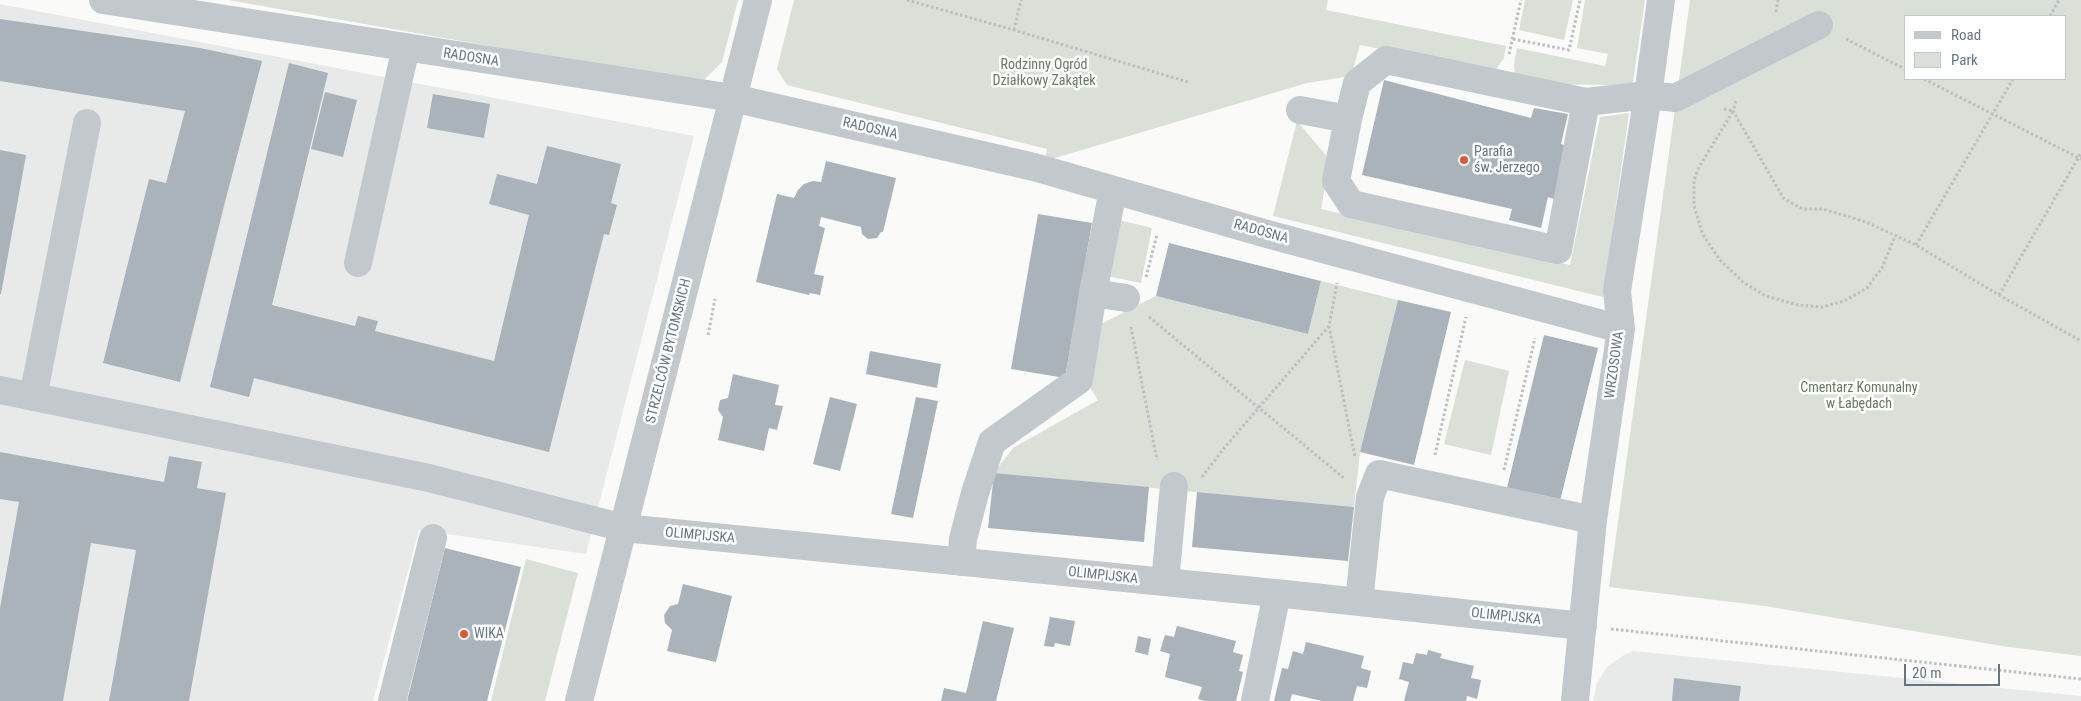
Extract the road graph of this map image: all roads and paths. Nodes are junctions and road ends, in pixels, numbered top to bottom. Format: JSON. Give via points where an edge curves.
{"nodes":[{"id":1,"x":103,"y":0,"type":"edge"},
{"id":2,"x":758,"y":0,"type":"edge"},
{"id":3,"x":907,"y":0,"type":"edge"},
{"id":4,"x":1021,"y":0,"type":"edge"},
{"id":5,"x":1521,"y":0,"type":"edge"},
{"id":6,"x":1580,"y":0,"type":"edge"},
{"id":7,"x":1661,"y":0,"type":"edge"},
{"id":8,"x":2059,"y":0,"type":"edge"},
{"id":9,"x":2051,"y":15,"type":"edge"},
{"id":10,"x":1819,"y":25,"type":"joint"},
{"id":11,"x":1014,"y":30,"type":"junction"},
{"id":12,"x":1512,"y":39,"type":"junction"},
{"id":13,"x":406,"y":47,"type":"junction"},
{"id":14,"x":1744,"y":64,"type":"junction"},
{"id":15,"x":1904,"y":68,"type":"edge"},
{"id":16,"x":1926,"y":80,"type":"edge"},
{"id":17,"x":2012,"y":80,"type":"edge"},
{"id":18,"x":1188,"y":82,"type":"dead end"},
{"id":19,"x":1503,"y":84,"type":"junction"},
{"id":20,"x":1648,"y":95,"type":"junction"},
{"id":21,"x":733,"y":98,"type":"junction"},
{"id":22,"x":1586,"y":102,"type":"junction"},
{"id":23,"x":1724,"y":109,"type":"dead end"},
{"id":24,"x":1300,"y":110,"type":"dead end"},
{"id":25,"x":1733,"y":111,"type":"junction"},
{"id":26,"x":1993,"y":114,"type":"junction"},
{"id":27,"x":1348,"y":119,"type":"junction"},
{"id":28,"x":87,"y":122,"type":"dead end"},
{"id":29,"x":2081,"y":153,"type":"edge"},
{"id":30,"x":2080,"y":159,"type":"edge"},
{"id":31,"x":1113,"y":190,"type":"junction"},
{"id":32,"x":1159,"y":228,"type":"dead end"},
{"id":33,"x":1895,"y":236,"type":"junction"},
{"id":34,"x":1916,"y":245,"type":"junction"},
{"id":35,"x":358,"y":262,"type":"dead end"},
{"id":36,"x":1339,"y":274,"type":"dead end"},
{"id":37,"x":1093,"y":293,"type":"junction"},
{"id":38,"x":1999,"y":295,"type":"junction"},
{"id":39,"x":1126,"y":298,"type":"junction"},
{"id":40,"x":1468,"y":310,"type":"dead end"},
{"id":41,"x":1329,"y":326,"type":"junction"},
{"id":42,"x":1537,"y":329,"type":"dead end"},
{"id":43,"x":1621,"y":329,"type":"junction"},
{"id":44,"x":2081,"y":341,"type":"edge"},
{"id":45,"x":0,"y":390,"type":"edge"},
{"id":46,"x":33,"y":397,"type":"junction"},
{"id":47,"x":1258,"y":408,"type":"junction"},
{"id":48,"x":1225,"y":446,"type":"dead end"},
{"id":49,"x":1355,"y":459,"type":"dead end"},
{"id":50,"x":1352,"y":485,"type":"dead end"},
{"id":51,"x":1428,"y":485,"type":"junction"},
{"id":52,"x":1174,"y":486,"type":"joint"},
{"id":53,"x":1496,"y":500,"type":"junction"},
{"id":54,"x":1593,"y":520,"type":"junction"},
{"id":55,"x":624,"y":528,"type":"junction"},
{"id":56,"x":433,"y":538,"type":"dead end"},
{"id":57,"x":961,"y":562,"type":"junction"},
{"id":58,"x":1165,"y":582,"type":"junction"},
{"id":59,"x":1277,"y":593,"type":"junction"},
{"id":60,"x":1359,"y":602,"type":"junction"},
{"id":61,"x":1583,"y":626,"type":"junction"},
{"id":62,"x":2081,"y":679,"type":"edge"},
{"id":63,"x":392,"y":701,"type":"edge"},
{"id":64,"x":579,"y":701,"type":"edge"},
{"id":65,"x":1255,"y":701,"type":"edge"},
{"id":66,"x":1576,"y":701,"type":"edge"}],
"edges":[{"from":1,"to":13,"type":"street","name":"RADOSNA"},
{"from":2,"to":21,"type":"street","name":"STRZELCÓW BYTOMSKICH"},
{"from":3,"to":11,"type":"path"},
{"from":4,"to":11,"type":"path"},
{"from":5,"to":12,"type":"path"},
{"from":6,"to":12,"type":"path","via":[[1569,50]]},
{"from":7,"to":20,"type":"street","name":"WRZOSOWA"},
{"from":8,"to":9,"type":"path"},
{"from":10,"to":14,"type":"street"},
{"from":10,"to":15,"type":"path"},
{"from":11,"to":18,"type":"path"},
{"from":12,"to":19,"type":"path"},
{"from":13,"to":21,"type":"street","name":"RADOSNA"},
{"from":13,"to":35,"type":"street"},
{"from":14,"to":20,"type":"street","via":[[1675,98]]},
{"from":14,"to":25,"type":"path"},
{"from":16,"to":26,"type":"path"},
{"from":17,"to":26,"type":"path"},
{"from":19,"to":22,"type":"street"},
{"from":19,"to":27,"type":"street","via":[[1386,60],[1357,83]]},
{"from":20,"to":22,"type":"street"},
{"from":20,"to":43,"type":"street","name":"WRZOSOWA","via":[[1617,292]]},
{"from":21,"to":31,"type":"street","name":"RADOSNA","via":[[1034,166]]},
{"from":21,"to":55,"type":"street","name":"STRZELCÓW BYTOMSKICH"},
{"from":22,"to":27,"type":"street","via":[[1558,250],[1350,204],[1336,181]]},
{"from":23,"to":25,"type":"path"},
{"from":24,"to":27,"type":"street"},
{"from":25,"to":33,"type":"path","via":[[1784,199],[1803,209],[1822,209],[1866,222]]},
{"from":25,"to":33,"type":"path","via":[[1699,167],[1694,180],[1694,206],[1703,235],[1720,260],[1742,282],[1766,296],[1798,306],[1822,307],[1844,301],[1868,288],[1882,268]]},
{"from":26,"to":30,"type":"path"},
{"from":26,"to":34,"type":"path"},
{"from":28,"to":46,"type":"street"},
{"from":29,"to":30,"type":"path"},
{"from":30,"to":38,"type":"path"},
{"from":31,"to":37,"type":"street"},
{"from":31,"to":43,"type":"street","name":"RADOSNA"},
{"from":32,"to":39,"type":"path","via":[[1144,285]]},
{"from":33,"to":34,"type":"path"},
{"from":34,"to":38,"type":"path"},
{"from":36,"to":41,"type":"path"},
{"from":37,"to":39,"type":"street"},
{"from":37,"to":57,"type":"street","via":[[1079,380],[992,442],[963,539]]},
{"from":38,"to":44,"type":"path"},
{"from":39,"to":47,"type":"path"},
{"from":39,"to":52,"type":"path","via":[[1161,481]]},
{"from":40,"to":51,"type":"path"},
{"from":41,"to":47,"type":"path"},
{"from":41,"to":49,"type":"path"},
{"from":42,"to":53,"type":"path"},
{"from":43,"to":54,"type":"street","name":"WRZOSOWA"},
{"from":45,"to":46,"type":"street","name":"OLIMPIJSKA"},
{"from":46,"to":55,"type":"street","name":"OLIMPIJSKA","via":[[429,478]]},
{"from":47,"to":48,"type":"path"},
{"from":47,"to":50,"type":"path"},
{"from":51,"to":53,"type":"street"},
{"from":51,"to":60,"type":"street","via":[[1379,474],[1370,497]]},
{"from":52,"to":58,"type":"street"},
{"from":53,"to":54,"type":"street"},
{"from":54,"to":61,"type":"street","name":"WRZOSOWA"},
{"from":55,"to":57,"type":"street","name":"OLIMPIJSKA"},
{"from":55,"to":64,"type":"street","name":"STRZELCÓW BYTOMSKICH"},
{"from":56,"to":63,"type":"street"},
{"from":57,"to":58,"type":"street","name":"OLIMPIJSKA"},
{"from":58,"to":59,"type":"street","name":"OLIMPIJSKA"},
{"from":59,"to":60,"type":"street","name":"OLIMPIJSKA"},
{"from":59,"to":65,"type":"street"},
{"from":60,"to":61,"type":"street","name":"OLIMPIJSKA"},
{"from":61,"to":62,"type":"path"},
{"from":61,"to":66,"type":"street","name":"WRZOSOWA"}]}
